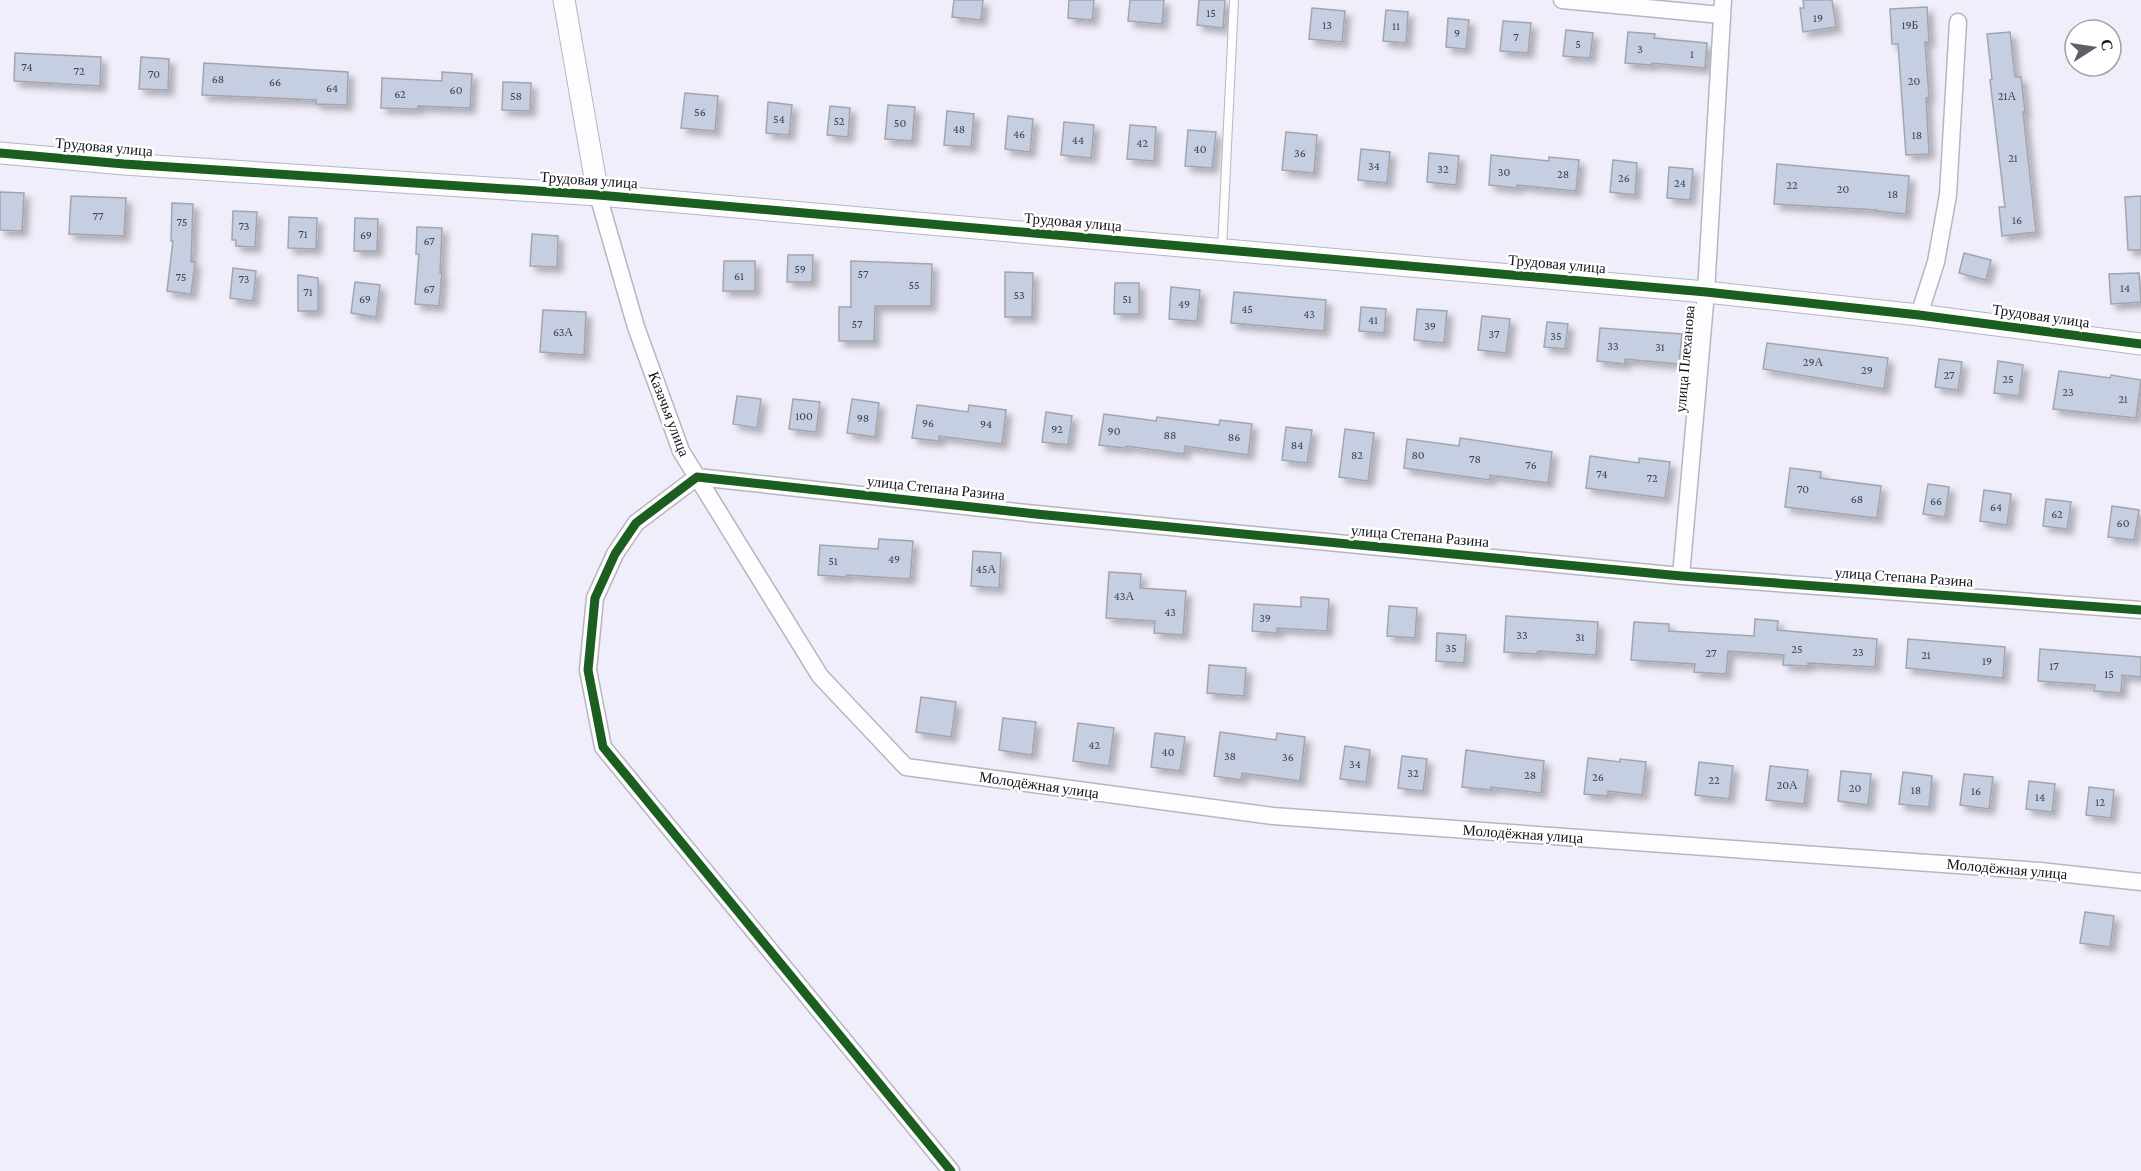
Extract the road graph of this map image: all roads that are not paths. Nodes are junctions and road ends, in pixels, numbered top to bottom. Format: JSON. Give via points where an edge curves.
{"nodes":[{"id":1,"x":564,"y":0,"type":"edge"},
{"id":2,"x":1234,"y":0,"type":"edge"},
{"id":3,"x":1562,"y":0,"type":"edge"},
{"id":4,"x":1722,"y":7,"type":"edge"},
{"id":5,"x":1958,"y":22,"type":"dead end"},
{"id":6,"x":0,"y":153,"type":"edge"},
{"id":7,"x":598,"y":195,"type":"junction"},
{"id":8,"x":1222,"y":251,"type":"junction"},
{"id":9,"x":1706,"y":292,"type":"junction"},
{"id":10,"x":1919,"y":315,"type":"junction"},
{"id":11,"x":2141,"y":344,"type":"edge"},
{"id":12,"x":697,"y":477,"type":"junction"},
{"id":13,"x":1681,"y":576,"type":"junction"},
{"id":14,"x":2141,"y":610,"type":"edge"},
{"id":15,"x":906,"y":767,"type":"joint"},
{"id":16,"x":2141,"y":882,"type":"edge"},
{"id":17,"x":951,"y":1171,"type":"edge"}],
"edges":[{"from":1,"to":7,"type":"street","name":"Казачья улица"},
{"from":2,"to":8,"type":"lane"},
{"from":3,"to":4,"type":"street"},
{"from":4,"to":9,"type":"street","name":"улица Плеханова"},
{"from":5,"to":10,"type":"street","via":[[1948,195],[1936,262]]},
{"from":6,"to":7,"type":"street","name":"Трудовая улица"},
{"from":7,"to":8,"type":"street","name":"Трудовая улица"},
{"from":7,"to":12,"type":"street","name":"Казачья улица","via":[[636,327],[681,451]]},
{"from":8,"to":9,"type":"street","name":"Трудовая улица"},
{"from":9,"to":10,"type":"street","name":"Трудовая улица"},
{"from":9,"to":13,"type":"street","name":"улица Плеханова"},
{"from":10,"to":11,"type":"street","name":"Трудовая улица"},
{"from":12,"to":13,"type":"street","name":"улица Степана Разина"},
{"from":12,"to":15,"type":"street","name":"Казачья улица","via":[[820,676]]},
{"from":12,"to":17,"type":"street","via":[[636,523],[615,554],[595,598],[588,670],[603,747]]},
{"from":13,"to":14,"type":"street","name":"улица Степана Разина"},
{"from":15,"to":16,"type":"street","name":"Молодёжная улица","via":[[1273,816],[2028,870]]}]}
